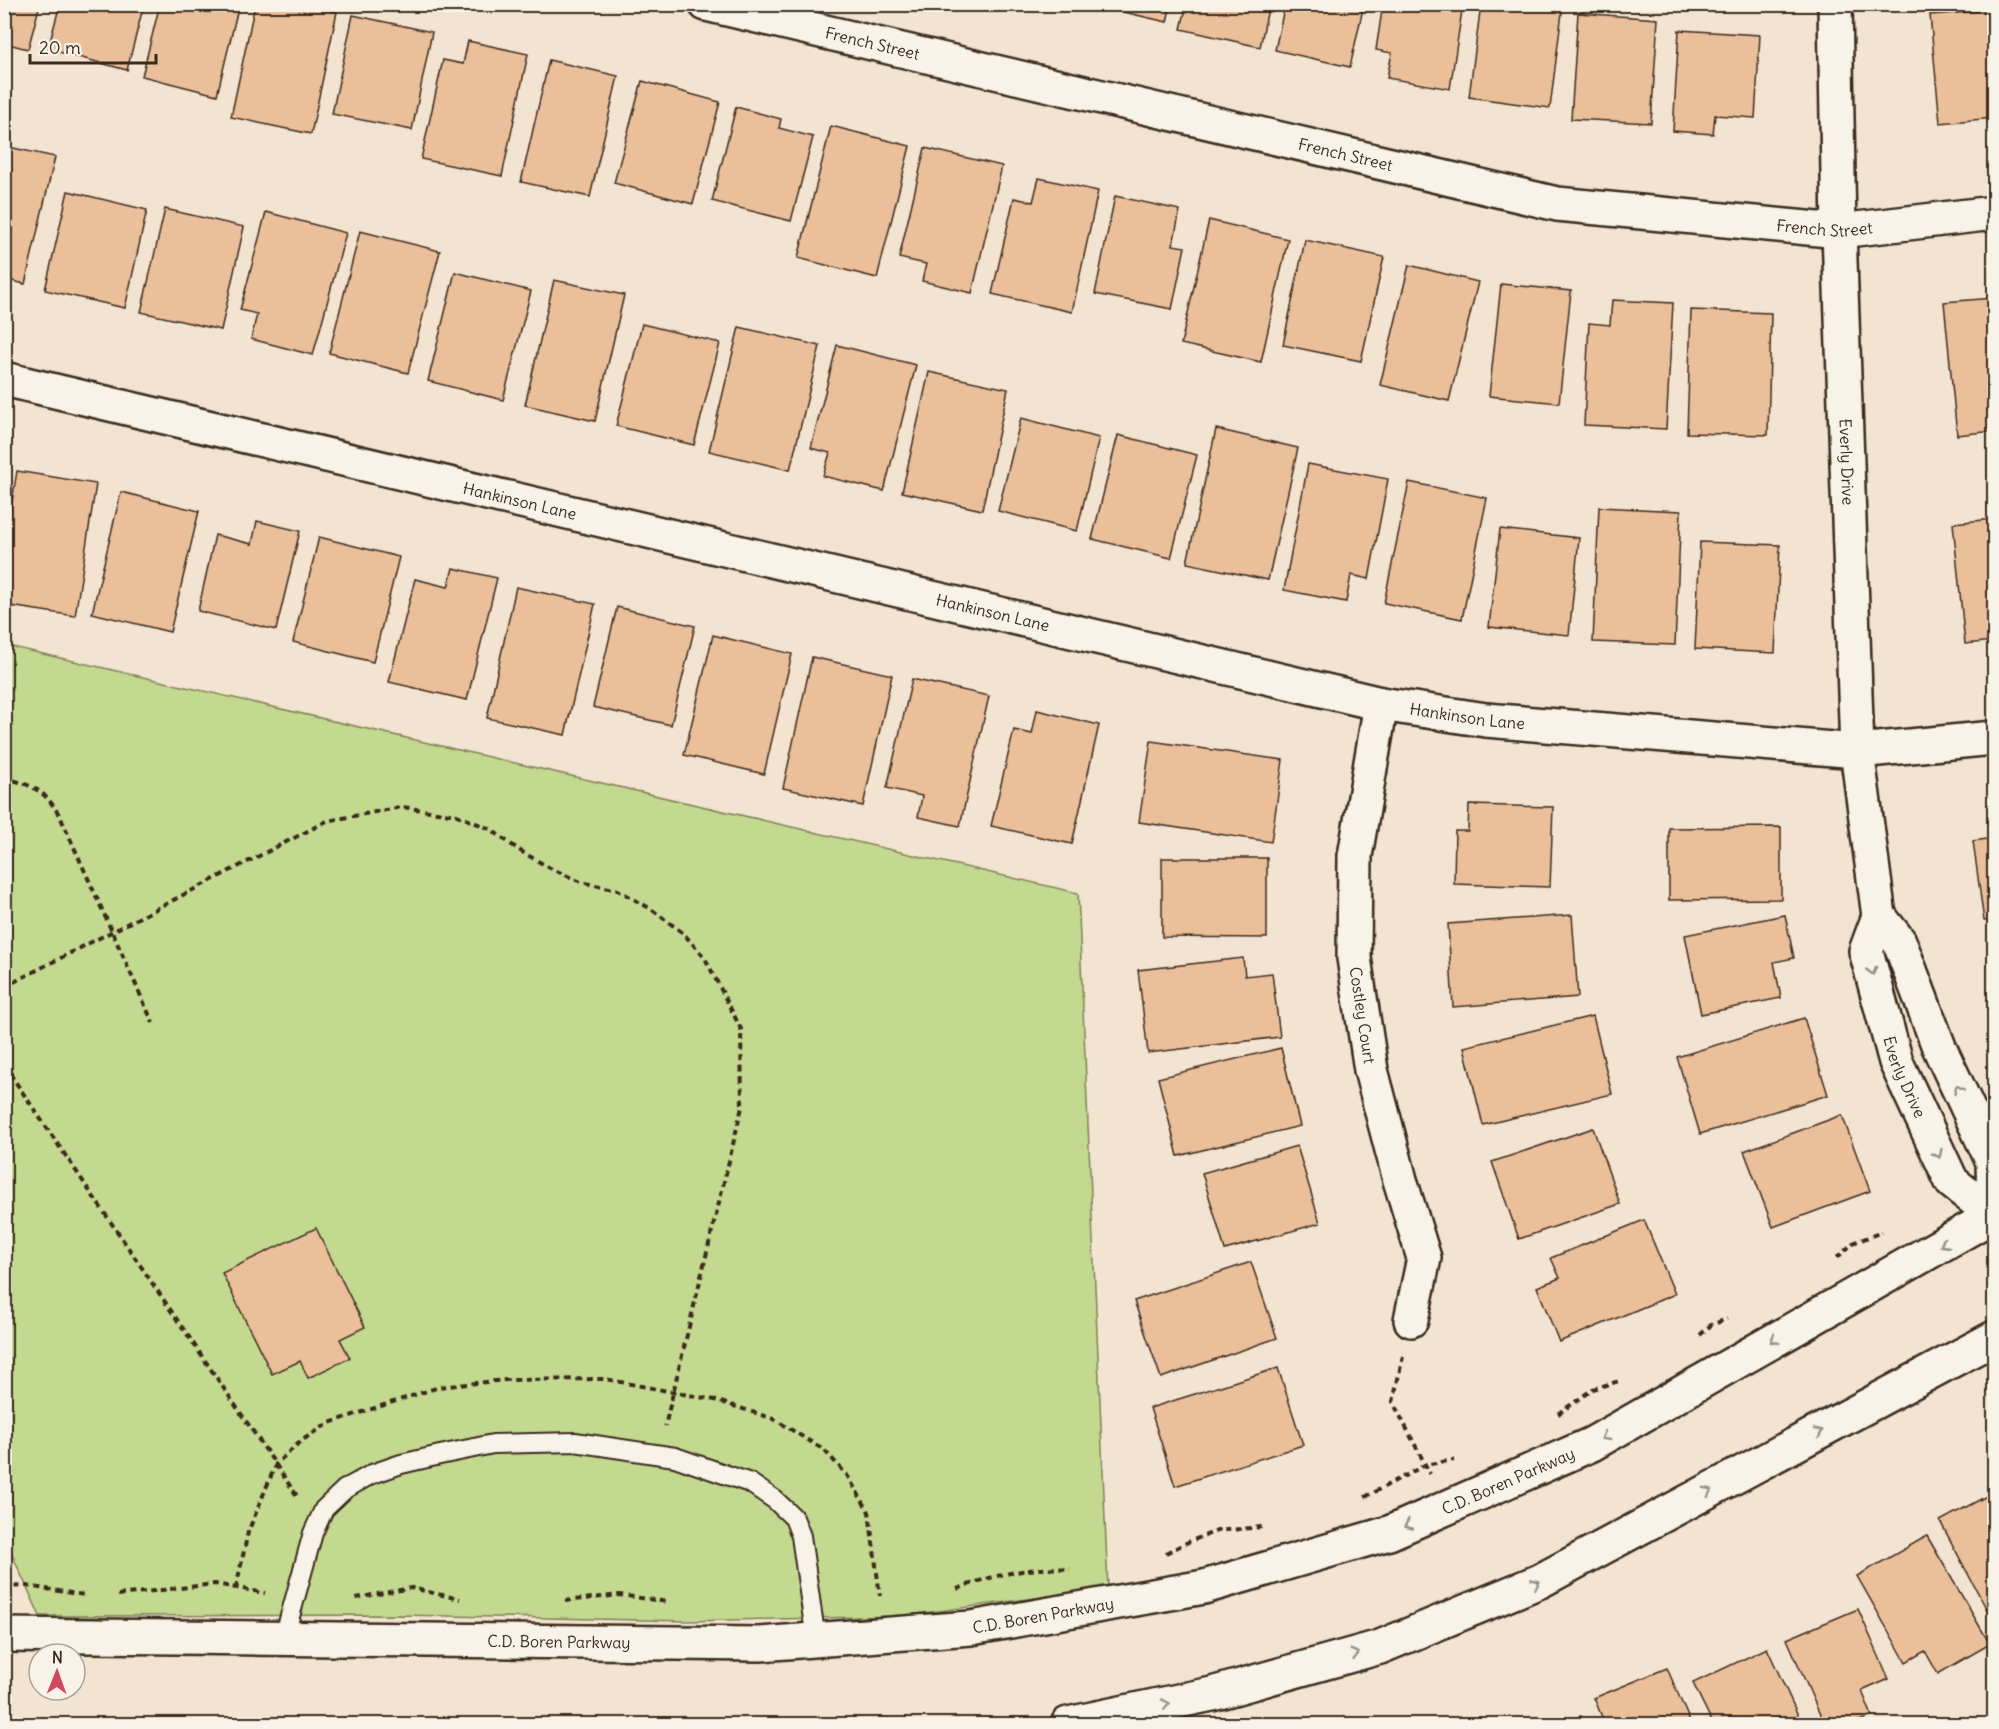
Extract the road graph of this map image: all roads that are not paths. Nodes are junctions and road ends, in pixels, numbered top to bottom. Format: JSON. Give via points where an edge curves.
{"nodes":[{"id":1,"x":706,"y":4,"type":"edge"},
{"id":2,"x":1835,"y":4,"type":"edge"},
{"id":3,"x":1995,"y":213,"type":"edge"},
{"id":4,"x":1839,"y":231,"type":"junction"},
{"id":5,"x":4,"y":379,"type":"edge"},
{"id":6,"x":1381,"y":704,"type":"junction"},
{"id":7,"x":1995,"y":738,"type":"edge"},
{"id":8,"x":1857,"y":751,"type":"junction"},
{"id":9,"x":1879,"y":916,"type":"junction"},
{"id":10,"x":1995,"y":1203,"type":"edge"},
{"id":11,"x":1995,"y":1215,"type":"edge"},
{"id":12,"x":1411,"y":1320,"type":"road end"},
{"id":13,"x":1995,"y":1338,"type":"edge"},
{"id":14,"x":4,"y":1635,"type":"edge"},
{"id":15,"x":284,"y":1638,"type":"junction"},
{"id":16,"x":816,"y":1640,"type":"junction"},
{"id":17,"x":1068,"y":1725,"type":"edge"}],
"edges":[{"from":1,"to":4,"type":"street","name":"French Street","via":[[1557,204]]},
{"from":2,"to":4,"type":"street","name":"Everly Drive"},
{"from":3,"to":4,"type":"street","name":"French Street"},
{"from":4,"to":8,"type":"street","name":"Everly Drive"},
{"from":5,"to":6,"type":"street","name":"Hankinson Lane"},
{"from":6,"to":8,"type":"street","name":"Hankinson Lane","via":[[1486,720]]},
{"from":6,"to":12,"type":"street","name":"Costley Court","via":[[1355,856],[1354,957],[1371,1070],[1424,1258]]},
{"from":7,"to":8,"type":"street","name":"Hankinson Lane"},
{"from":8,"to":9,"type":"street","name":"Everly Drive"},
{"from":10,"to":9,"type":"street","one_way":true,"via":[[1993,1162],[1939,1047],[1899,941]]},
{"from":9,"to":11,"type":"street","name":"Everly Drive","one_way":true,"via":[[1866,951],[1896,1062],[1952,1182]]},
{"from":11,"to":16,"type":"street","name":"C.D. Boren Parkway","one_way":true,"via":[[1592,1444],[1389,1533],[1204,1587],[971,1628]]},
{"from":17,"to":13,"type":"street","one_way":true,"via":[[1212,1694],[1380,1647],[1540,1581]]},
{"from":14,"to":15,"type":"street","name":"C.D. Boren Parkway"},
{"from":15,"to":16,"type":"street","name":"C.D. Boren Parkway","via":[[760,1644]]},
{"from":15,"to":16,"type":"lane","via":[[317,1525],[324,1509],[345,1489],[401,1464],[493,1444],[575,1442],[675,1457],[750,1483],[775,1500],[794,1518],[801,1536]]}]}
